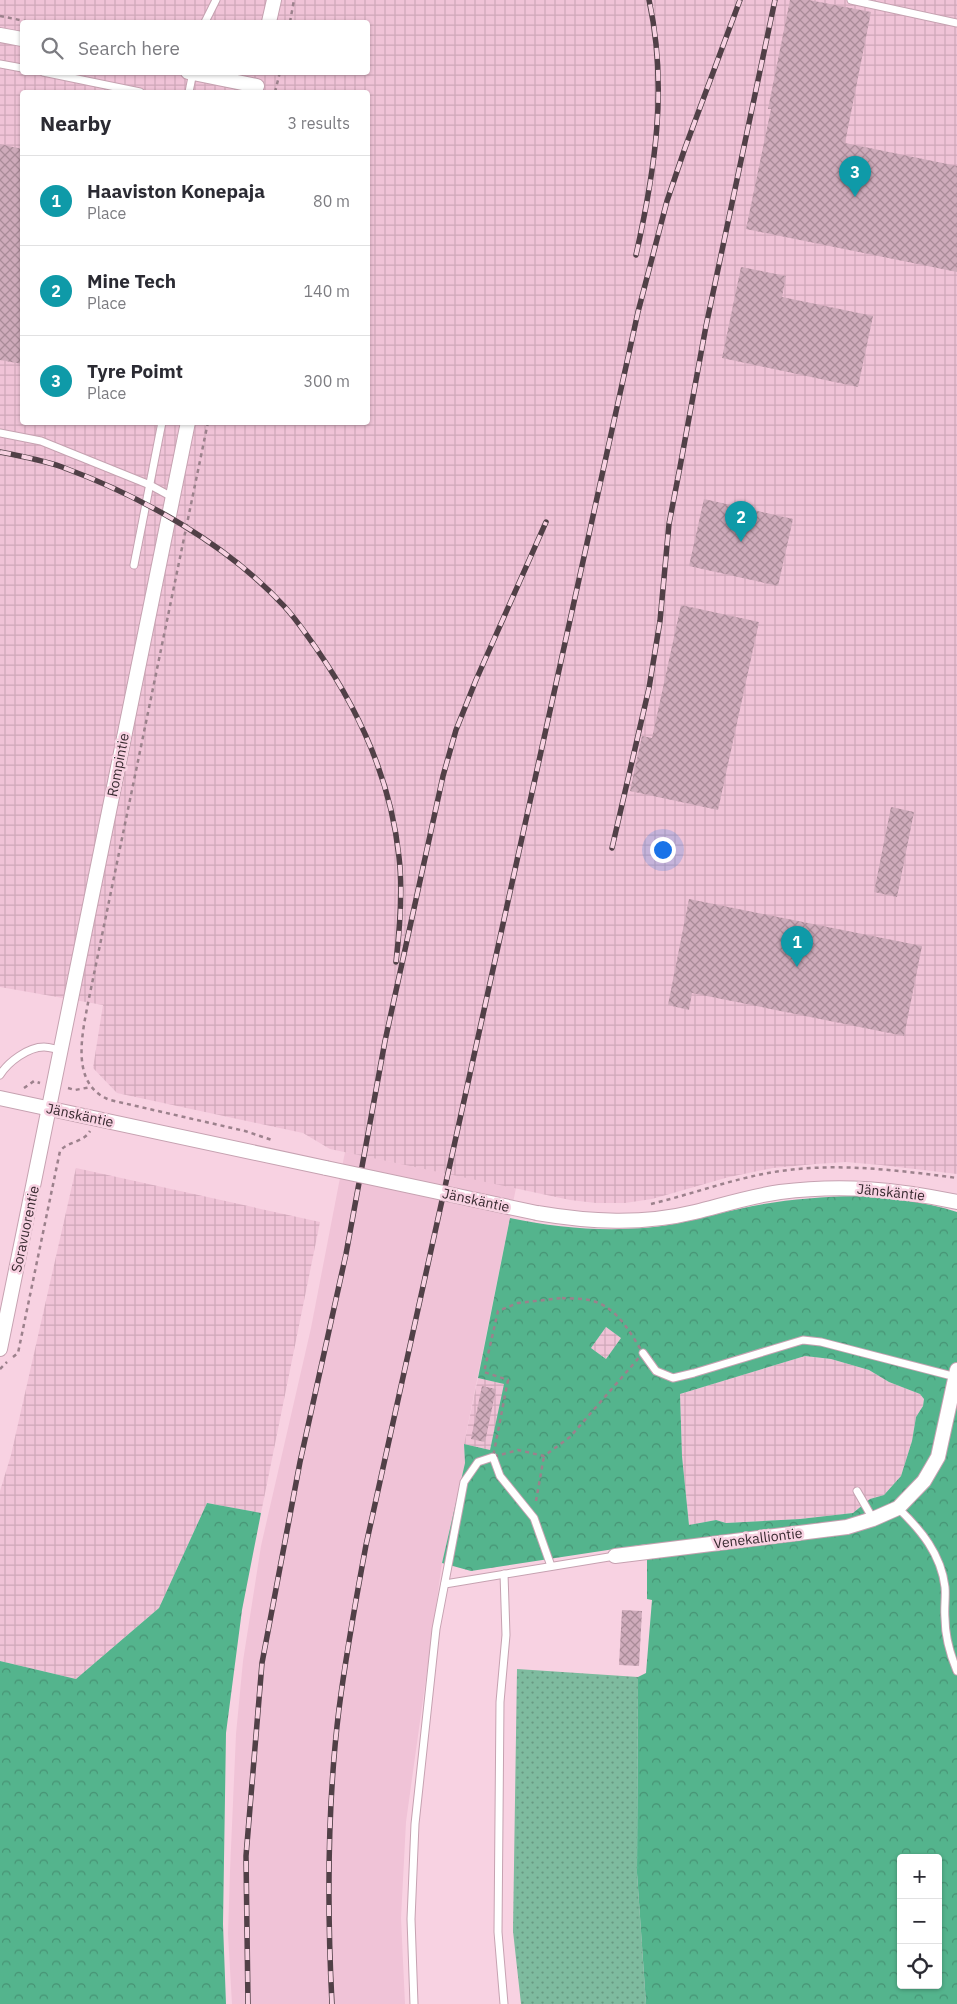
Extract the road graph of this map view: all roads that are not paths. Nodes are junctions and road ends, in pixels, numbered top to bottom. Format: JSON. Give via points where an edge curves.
{"nodes":[{"id":1,"x":216,"y":0,"type":"edge"},
{"id":2,"x":274,"y":0,"type":"edge"},
{"id":3,"x":851,"y":0,"type":"edge"},
{"id":4,"x":206,"y":20,"type":"edge"},
{"id":5,"x":269,"y":20,"type":"edge"},
{"id":6,"x":957,"y":23,"type":"edge"},
{"id":7,"x":0,"y":35,"type":"edge"},
{"id":8,"x":20,"y":39,"type":"edge"},
{"id":9,"x":0,"y":64,"type":"edge"},
{"id":10,"x":20,"y":68,"type":"edge"},
{"id":11,"x":58,"y":75,"type":"edge"},
{"id":12,"x":192,"y":75,"type":"edge"},
{"id":13,"x":204,"y":75,"type":"edge"},
{"id":14,"x":257,"y":84,"type":"edge"},
{"id":15,"x":130,"y":90,"type":"edge"},
{"id":16,"x":189,"y":90,"type":"edge"},
{"id":17,"x":161,"y":425,"type":"edge"},
{"id":18,"x":187,"y":425,"type":"edge"},
{"id":19,"x":0,"y":433,"type":"edge"},
{"id":20,"x":150,"y":486,"type":"junction"},
{"id":21,"x":172,"y":497,"type":"junction"},
{"id":22,"x":134,"y":565,"type":"dead end"},
{"id":23,"x":60,"y":1050,"type":"junction"},
{"id":24,"x":0,"y":1075,"type":"edge"},
{"id":25,"x":0,"y":1098,"type":"edge"},
{"id":26,"x":49,"y":1108,"type":"junction"},
{"id":27,"x":957,"y":1202,"type":"edge"},
{"id":28,"x":0,"y":1350,"type":"edge"},
{"id":29,"x":643,"y":1353,"type":"road end"},
{"id":30,"x":956,"y":1373,"type":"edge"},
{"id":31,"x":857,"y":1490,"type":"dead end"},
{"id":32,"x":898,"y":1508,"type":"junction"},
{"id":33,"x":873,"y":1519,"type":"junction"},
{"id":34,"x":615,"y":1556,"type":"joint"},
{"id":35,"x":551,"y":1566,"type":"junction"},
{"id":36,"x":504,"y":1574,"type":"junction"},
{"id":37,"x":445,"y":1584,"type":"junction"},
{"id":38,"x":957,"y":1671,"type":"edge"},
{"id":39,"x":414,"y":2004,"type":"edge"},
{"id":40,"x":504,"y":2004,"type":"edge"}],
"edges":[{"from":1,"to":4,"type":"lane"},
{"from":2,"to":5,"type":"street"},
{"from":3,"to":6,"type":"lane"},
{"from":7,"to":8,"type":"street"},
{"from":9,"to":10,"type":"lane"},
{"from":11,"to":15,"type":"lane"},
{"from":12,"to":16,"type":"lane"},
{"from":13,"to":14,"type":"street"},
{"from":17,"to":20,"type":"lane"},
{"from":18,"to":21,"type":"street","name":"Rompintie"},
{"from":19,"to":20,"type":"lane","via":[[41,441]]},
{"from":20,"to":21,"type":"lane"},
{"from":20,"to":22,"type":"lane"},
{"from":21,"to":23,"type":"street","name":"Rompintie"},
{"from":23,"to":24,"type":"lane","via":[[43,1047],[25,1052],[5,1067]]},
{"from":23,"to":26,"type":"street","name":"Rompintie"},
{"from":25,"to":26,"type":"street","name":"Jänskäntie"},
{"from":26,"to":27,"type":"street","name":"Jänskäntie","bridge":true,"via":[[537,1213],[595,1221],[654,1219],[778,1192],[817,1188],[878,1188]]},
{"from":26,"to":28,"type":"street","name":"Soravuorentie"},
{"from":29,"to":30,"type":"lane","via":[[656,1371],[673,1378],[803,1340]]},
{"from":30,"to":32,"type":"street","name":"Venekalliontie","via":[[938,1457],[924,1482]]},
{"from":31,"to":33,"type":"lane"},
{"from":32,"to":33,"type":"street","name":"Venekalliontie"},
{"from":32,"to":38,"type":"lane","via":[[927,1539],[941,1568],[947,1638]]},
{"from":33,"to":34,"type":"street","name":"Venekalliontie","via":[[847,1527]]},
{"from":34,"to":35,"type":"lane"},
{"from":35,"to":36,"type":"lane"},
{"from":35,"to":37,"type":"lane","via":[[534,1518],[500,1476],[493,1457],[478,1462],[464,1482]]},
{"from":36,"to":37,"type":"lane"},
{"from":36,"to":40,"type":"lane","via":[[506,1635],[500,1702],[498,1932]]},
{"from":37,"to":39,"type":"lane","via":[[436,1629],[415,1824]]}]}
